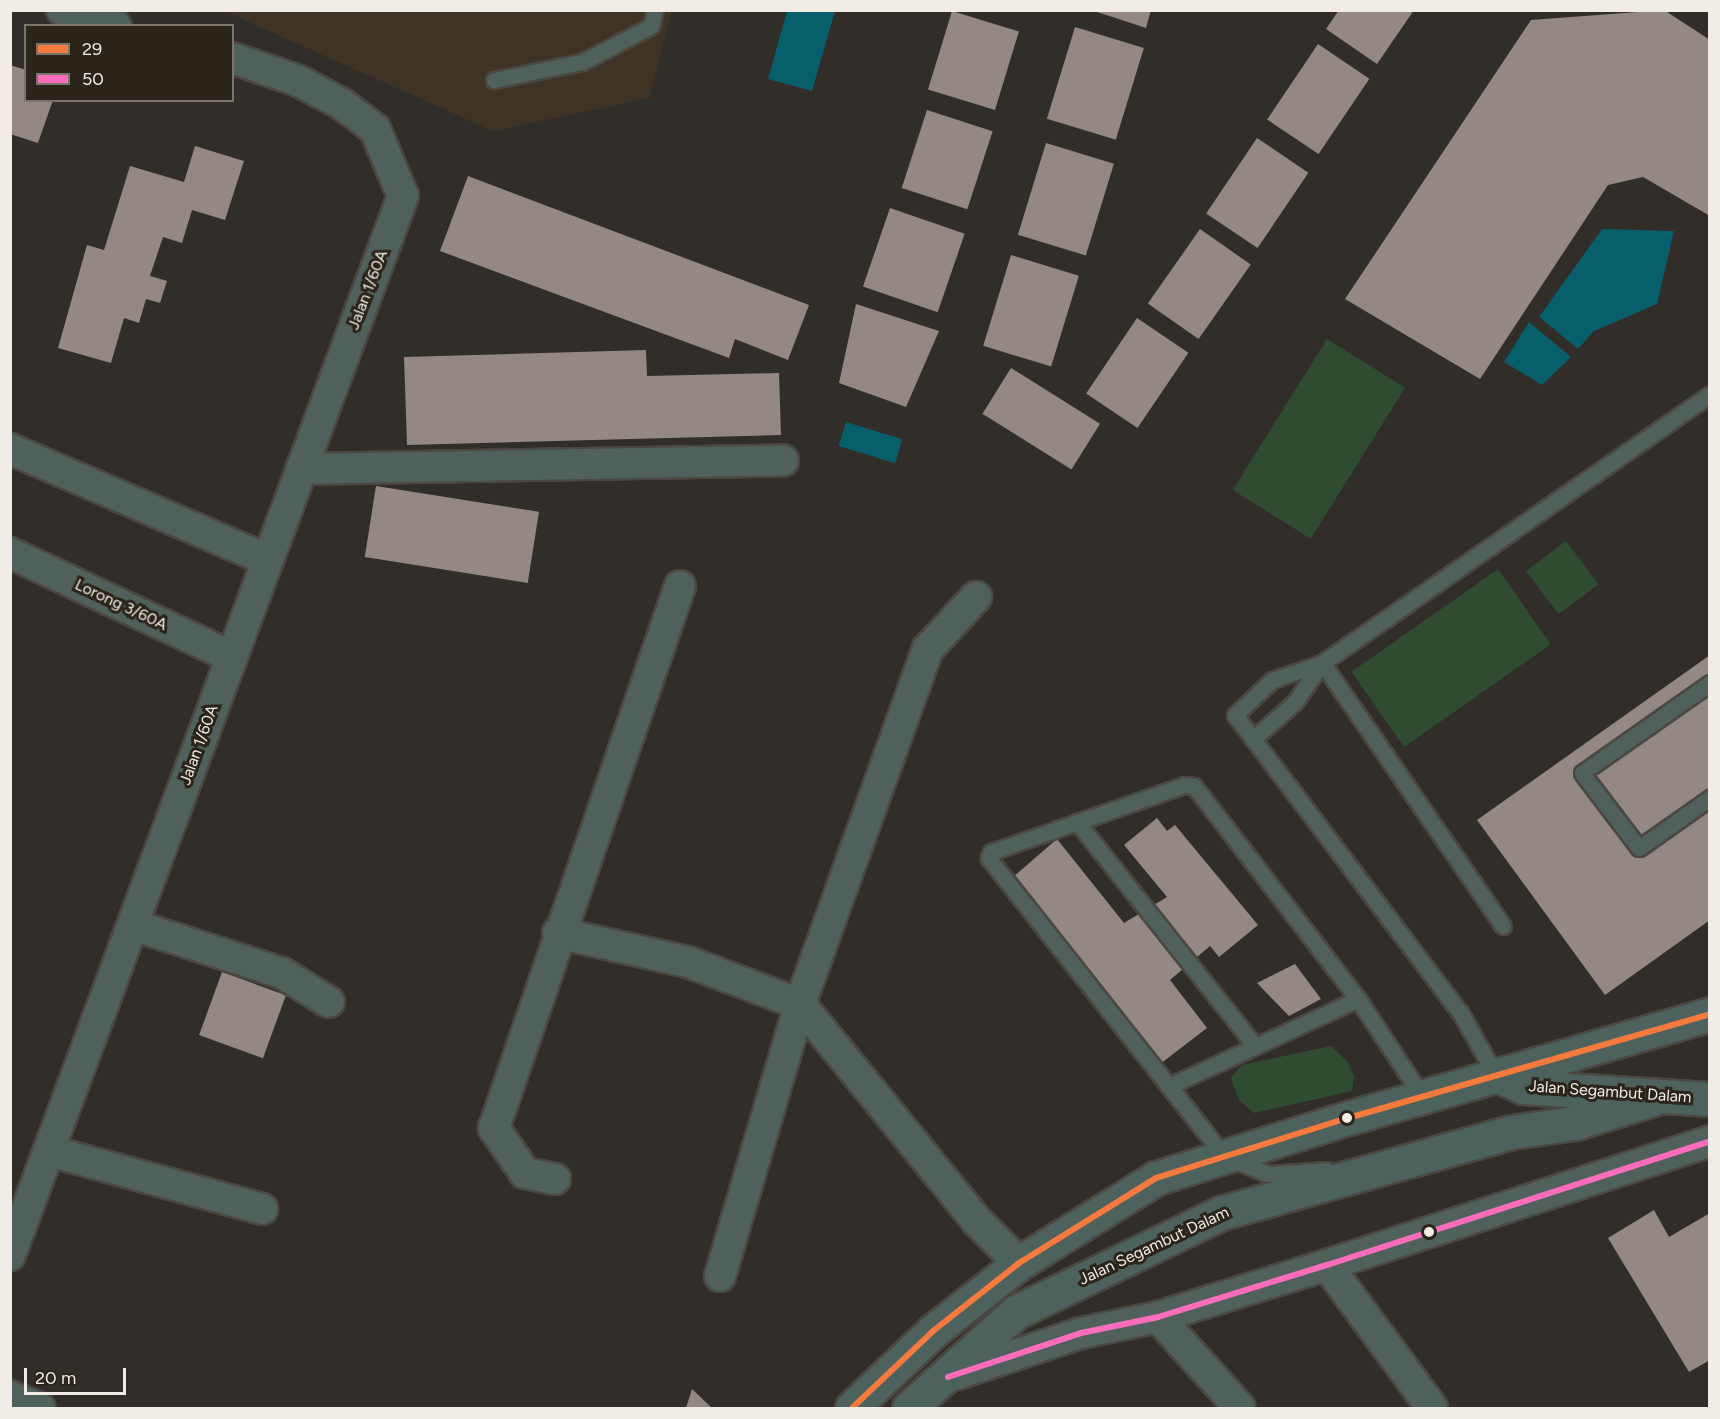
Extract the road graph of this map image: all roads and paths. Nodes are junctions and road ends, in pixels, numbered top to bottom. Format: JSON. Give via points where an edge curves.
{"nodes":[{"id":1,"x":62,"y":10,"type":"edge"},
{"id":2,"x":656,"y":10,"type":"edge"},
{"id":3,"x":109,"y":24,"type":"edge"},
{"id":4,"x":234,"y":59,"type":"edge"},
{"id":5,"x":494,"y":80,"type":"dead end"},
{"id":6,"x":1710,"y":394,"type":"edge"},
{"id":7,"x":10,"y":449,"type":"edge"},
{"id":8,"x":783,"y":461,"type":"dead end"},
{"id":9,"x":301,"y":470,"type":"junction"},
{"id":10,"x":10,"y":553,"type":"edge"},
{"id":11,"x":268,"y":560,"type":"junction"},
{"id":12,"x":680,"y":586,"type":"dead end"},
{"id":13,"x":976,"y":597,"type":"dead end"},
{"id":14,"x":232,"y":657,"type":"junction"},
{"id":15,"x":1322,"y":663,"type":"junction"},
{"id":16,"x":1708,"y":686,"type":"edge"},
{"id":17,"x":1253,"y":739,"type":"junction"},
{"id":18,"x":1710,"y":798,"type":"edge"},
{"id":19,"x":1077,"y":822,"type":"junction"},
{"id":20,"x":133,"y":925,"type":"junction"},
{"id":21,"x":1503,"y":926,"type":"dead end"},
{"id":22,"x":558,"y":933,"type":"junction"},
{"id":23,"x":1358,"y":999,"type":"junction"},
{"id":24,"x":329,"y":1002,"type":"dead end"},
{"id":25,"x":800,"y":1004,"type":"junction"},
{"id":26,"x":1710,"y":1014,"type":"edge"},
{"id":27,"x":1255,"y":1046,"type":"junction"},
{"id":28,"x":1495,"y":1074,"type":"junction"},
{"id":29,"x":1172,"y":1085,"type":"junction"},
{"id":30,"x":1422,"y":1096,"type":"junction"},
{"id":31,"x":1662,"y":1096,"type":"junction"},
{"id":32,"x":1710,"y":1099,"type":"edge"},
{"id":33,"x":1710,"y":1141,"type":"edge"},
{"id":34,"x":49,"y":1150,"type":"junction"},
{"id":35,"x":1224,"y":1156,"type":"junction"},
{"id":36,"x":1408,"y":1161,"type":"junction"},
{"id":37,"x":555,"y":1179,"type":"dead end"},
{"id":38,"x":262,"y":1209,"type":"dead end"},
{"id":39,"x":12,"y":1247,"type":"edge"},
{"id":40,"x":1019,"y":1263,"type":"junction"},
{"id":41,"x":1327,"y":1265,"type":"junction"},
{"id":42,"x":720,"y":1276,"type":"dead end"},
{"id":43,"x":1158,"y":1317,"type":"junction"},
{"id":44,"x":948,"y":1377,"type":"junction"},
{"id":45,"x":10,"y":1396,"type":"edge"},
{"id":46,"x":40,"y":1408,"type":"edge"},
{"id":47,"x":852,"y":1408,"type":"edge"},
{"id":48,"x":909,"y":1408,"type":"edge"},
{"id":49,"x":1240,"y":1408,"type":"edge"},
{"id":50,"x":1432,"y":1408,"type":"edge"}],
"edges":[{"from":1,"to":3,"type":"street"},
{"from":2,"to":5,"type":"lane","via":[[651,26],[582,62]]},
{"from":4,"to":9,"type":"street","name":"Jalan 1/60A","via":[[299,81],[342,104],[375,129],[404,196]]},
{"from":6,"to":15,"type":"lane"},
{"from":7,"to":11,"type":"street"},
{"from":8,"to":9,"type":"street"},
{"from":9,"to":11,"type":"street","name":"Jalan 1/60A"},
{"from":10,"to":14,"type":"street","name":"Lorong 3/60A"},
{"from":11,"to":14,"type":"street","name":"Jalan 1/60A"},
{"from":12,"to":22,"type":"street"},
{"from":13,"to":25,"type":"street","via":[[928,649]]},
{"from":14,"to":20,"type":"street","name":"Jalan 1/60A"},
{"from":15,"to":17,"type":"lane","via":[[1295,702]]},
{"from":15,"to":17,"type":"lane","via":[[1272,680],[1235,715]]},
{"from":15,"to":21,"type":"lane"},
{"from":16,"to":18,"type":"lane","via":[[1582,773],[1639,848]]},
{"from":17,"to":28,"type":"lane","via":[[1460,1012]]},
{"from":19,"to":23,"type":"lane","via":[[1194,786]]},
{"from":19,"to":27,"type":"lane"},
{"from":19,"to":29,"type":"lane","via":[[991,852],[989,858]]},
{"from":20,"to":24,"type":"street","via":[[282,974]]},
{"from":20,"to":34,"type":"street","name":"Jalan 1/60A"},
{"from":22,"to":25,"type":"street","via":[[688,962]]},
{"from":22,"to":37,"type":"street","via":[[494,1128],[525,1173]]},
{"from":23,"to":27,"type":"lane"},
{"from":23,"to":30,"type":"lane"},
{"from":25,"to":40,"type":"street","via":[[978,1222]]},
{"from":25,"to":42,"type":"street"},
{"from":26,"to":28,"type":"street"},
{"from":27,"to":29,"type":"lane"},
{"from":28,"to":30,"type":"street"},
{"from":28,"to":31,"type":"street","name":"Jalan Segambut Dalam","via":[[1523,1087]]},
{"from":29,"to":35,"type":"lane"},
{"from":30,"to":35,"type":"street"},
{"from":31,"to":32,"type":"street","name":"Jalan Segambut Dalam"},
{"from":31,"to":36,"type":"street","name":"Jalan Segambut Dalam","via":[[1575,1123],[1511,1132]]},
{"from":33,"to":41,"type":"street"},
{"from":34,"to":38,"type":"street"},
{"from":34,"to":39,"type":"street","name":"Jalan 1/60A"},
{"from":35,"to":36,"type":"lane","via":[[1268,1174]]},
{"from":35,"to":40,"type":"street","via":[[1156,1178]]},
{"from":36,"to":44,"type":"street","name":"Jalan Segambut Dalam","via":[[1221,1213],[1189,1227],[1016,1312]]},
{"from":40,"to":47,"type":"street","via":[[933,1331]]},
{"from":41,"to":43,"type":"street"},
{"from":41,"to":50,"type":"street"},
{"from":43,"to":44,"type":"street","via":[[1081,1333]]},
{"from":43,"to":49,"type":"street"},
{"from":44,"to":48,"type":"street","name":"Jalan Segambut Dalam"},
{"from":45,"to":46,"type":"street"}]}
